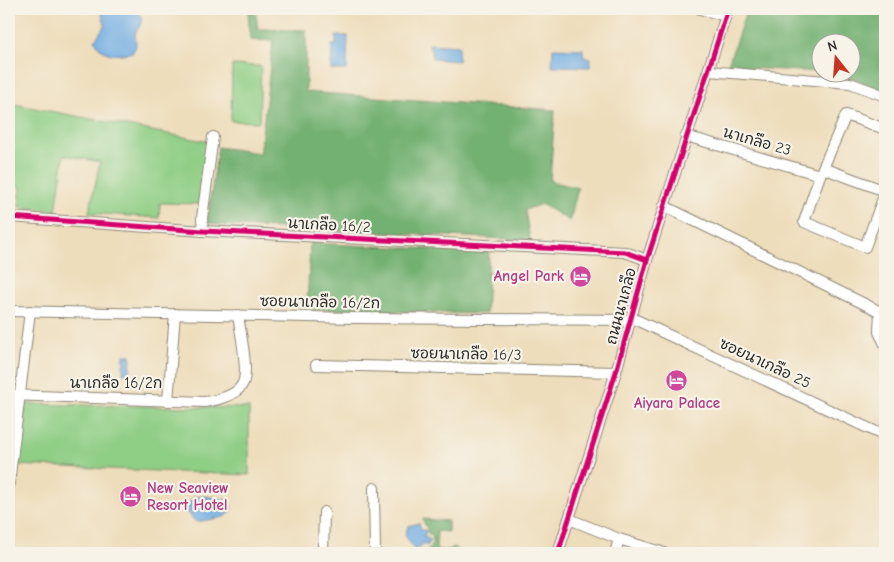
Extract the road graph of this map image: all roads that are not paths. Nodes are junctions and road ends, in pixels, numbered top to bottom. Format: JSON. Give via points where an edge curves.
{"nodes":[{"id":1,"x":700,"y":9,"type":"edge"},
{"id":2,"x":727,"y":12,"type":"edge"},
{"id":3,"x":709,"y":71,"type":"junction"},
{"id":4,"x":885,"y":96,"type":"edge"},
{"id":5,"x":885,"y":129,"type":"edge"},
{"id":6,"x":686,"y":136,"type":"junction"},
{"id":7,"x":213,"y":137,"type":"dead end"},
{"id":8,"x":821,"y":172,"type":"junction"},
{"id":9,"x":885,"y":192,"type":"edge"},
{"id":10,"x":664,"y":206,"type":"junction"},
{"id":11,"x":9,"y":217,"type":"edge"},
{"id":12,"x":203,"y":231,"type":"junction"},
{"id":13,"x":647,"y":260,"type":"junction"},
{"id":14,"x":9,"y":311,"type":"edge"},
{"id":15,"x":30,"y":311,"type":"junction"},
{"id":16,"x":883,"y":312,"type":"edge"},
{"id":17,"x":174,"y":314,"type":"junction"},
{"id":18,"x":238,"y":315,"type":"junction"},
{"id":19,"x":632,"y":319,"type":"junction"},
{"id":20,"x":885,"y":344,"type":"edge"},
{"id":21,"x":316,"y":365,"type":"dead end"},
{"id":22,"x":616,"y":372,"type":"junction"},
{"id":23,"x":14,"y":396,"type":"edge"},
{"id":24,"x":168,"y":401,"type":"junction"},
{"id":25,"x":885,"y":436,"type":"edge"},
{"id":26,"x":9,"y":484,"type":"edge"},
{"id":27,"x":374,"y":488,"type":"dead end"},
{"id":28,"x":324,"y":512,"type":"dead end"},
{"id":29,"x":569,"y":519,"type":"junction"},
{"id":30,"x":619,"y":539,"type":"junction"},
{"id":31,"x":323,"y":553,"type":"edge"},
{"id":32,"x":374,"y":553,"type":"edge"},
{"id":33,"x":558,"y":553,"type":"edge"},
{"id":34,"x":615,"y":553,"type":"edge"},
{"id":35,"x":664,"y":553,"type":"edge"}],
"edges":[{"from":1,"to":2,"type":"street"},
{"from":2,"to":3,"type":"street","name":"ถนนนาเกลือ"},
{"from":3,"to":4,"type":"street","via":[[850,83]]},
{"from":3,"to":6,"type":"street","name":"ถนนนาเกลือ"},
{"from":5,"to":8,"type":"street","name":"นาเกลือ 23","via":[[846,115]]},
{"from":6,"to":8,"type":"street","name":"นาเกลือ 23"},
{"from":6,"to":10,"type":"street","name":"ถนนนาเกลือ"},
{"from":7,"to":12,"type":"street"},
{"from":8,"to":9,"type":"street","name":"นาเกลือ 23"},
{"from":8,"to":9,"type":"street","name":"นาเกลือ 23","via":[[804,222],[865,247]]},
{"from":10,"to":13,"type":"street","name":"ถนนนาเกลือ"},
{"from":10,"to":16,"type":"street"},
{"from":11,"to":12,"type":"street","name":"นาเกลือ 16/2"},
{"from":12,"to":13,"type":"street","name":"นาเกลือ 16/2","via":[[625,252]]},
{"from":13,"to":19,"type":"street","name":"ถนนนาเกลือ"},
{"from":14,"to":15,"type":"street","name":"ซอยนาเกลือ 16/2ก"},
{"from":15,"to":17,"type":"street","name":"ซอยนาเกลือ 16/2ก"},
{"from":15,"to":23,"type":"street"},
{"from":16,"to":20,"type":"street","via":[[879,332]]},
{"from":17,"to":18,"type":"street","name":"ซอยนาเกลือ 16/2ก"},
{"from":17,"to":24,"type":"street","name":"นาเกลือ 16/2ก"},
{"from":18,"to":19,"type":"street","name":"ซอยนาเกลือ 16/2ก"},
{"from":18,"to":24,"type":"street","via":[[245,370],[242,384],[227,398],[214,401]]},
{"from":19,"to":22,"type":"street","name":"ถนนนาเกลือ"},
{"from":19,"to":25,"type":"street","name":"ซอยนาเกลือ 25"},
{"from":21,"to":22,"type":"street","name":"ซอยนาเกลือ 16/3"},
{"from":22,"to":29,"type":"street","name":"ถนนนาเกลือ"},
{"from":23,"to":24,"type":"street","name":"นาเกลือ 16/2ก"},
{"from":23,"to":26,"type":"street"},
{"from":27,"to":32,"type":"street"},
{"from":28,"to":31,"type":"street"},
{"from":29,"to":30,"type":"street"},
{"from":29,"to":33,"type":"street","name":"ถนนนาเกลือ"},
{"from":30,"to":34,"type":"street"},
{"from":30,"to":35,"type":"street"}]}
